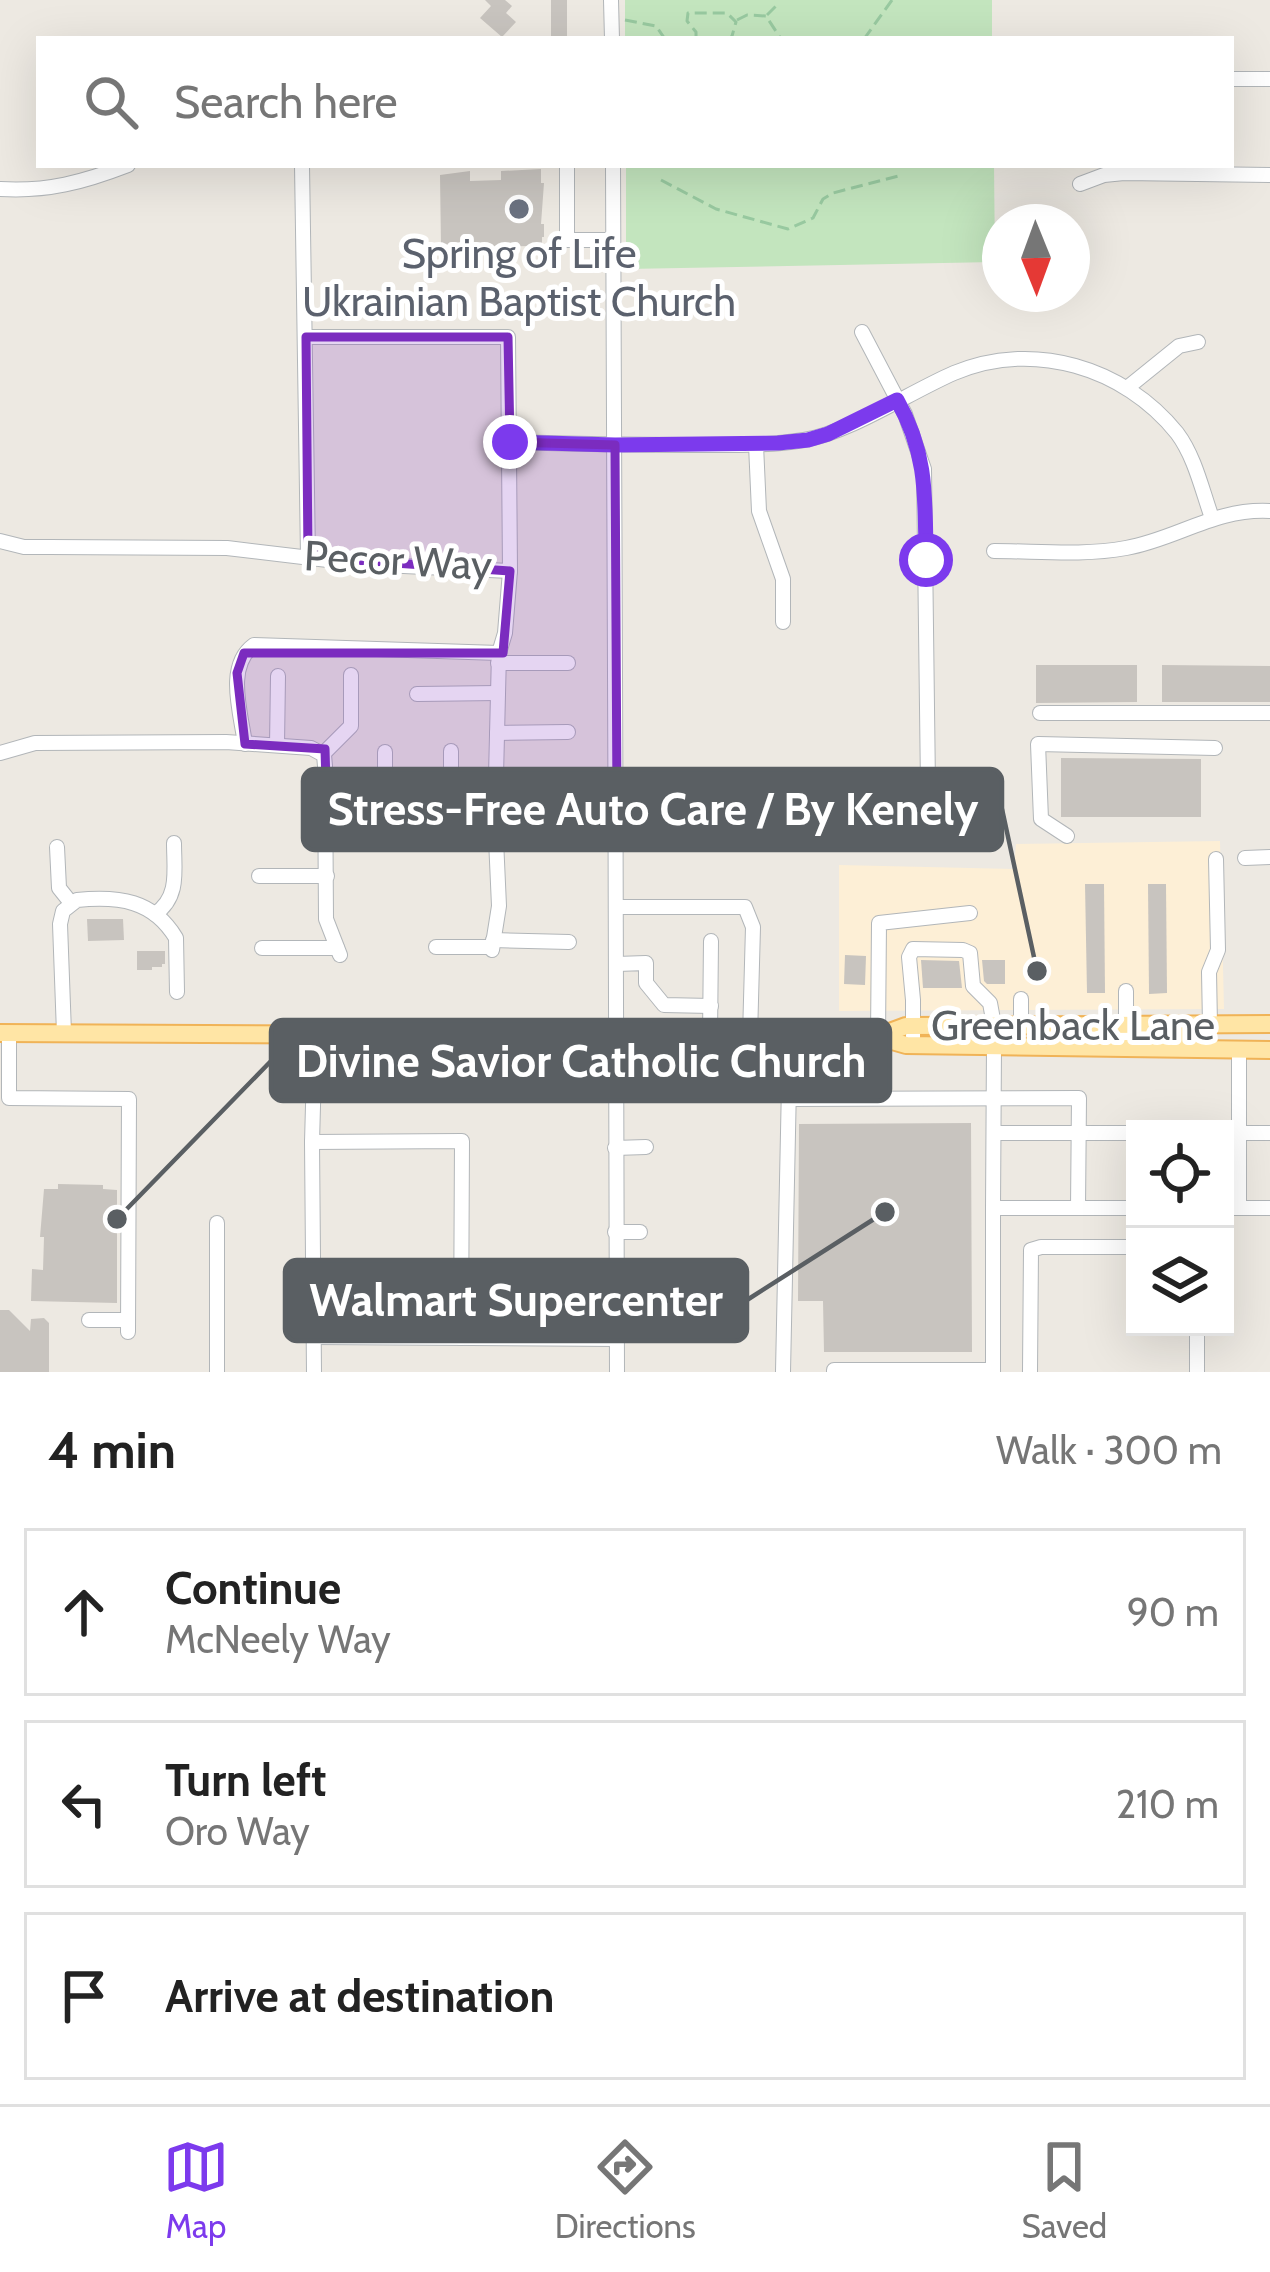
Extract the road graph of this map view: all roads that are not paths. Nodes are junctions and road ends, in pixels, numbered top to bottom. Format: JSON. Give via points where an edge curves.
{"nodes":[{"id":1,"x":611,"y":0,"type":"edge"},
{"id":2,"x":611,"y":36,"type":"edge"},
{"id":3,"x":1234,"y":79,"type":"edge"},
{"id":4,"x":1270,"y":79,"type":"edge"},
{"id":5,"x":121,"y":168,"type":"edge"},
{"id":6,"x":302,"y":168,"type":"edge"},
{"id":7,"x":567,"y":168,"type":"edge"},
{"id":8,"x":613,"y":168,"type":"edge"},
{"id":9,"x":1270,"y":176,"type":"edge"},
{"id":10,"x":1080,"y":184,"type":"dead end"},
{"id":11,"x":0,"y":189,"type":"edge"},
{"id":12,"x":613,"y":239,"type":"junction"},
{"id":13,"x":862,"y":332,"type":"dead end"},
{"id":14,"x":306,"y":338,"type":"junction"},
{"id":15,"x":1198,"y":342,"type":"dead end"},
{"id":16,"x":1127,"y":388,"type":"junction"},
{"id":17,"x":897,"y":400,"type":"junction"},
{"id":18,"x":510,"y":442,"type":"junction"},
{"id":19,"x":615,"y":445,"type":"junction"},
{"id":20,"x":756,"y":445,"type":"junction"},
{"id":21,"x":1270,"y":511,"type":"edge"},
{"id":22,"x":1212,"y":518,"type":"junction"},
{"id":23,"x":0,"y":541,"type":"edge"},
{"id":24,"x":994,"y":551,"type":"dead end"},
{"id":25,"x":308,"y":556,"type":"junction"},
{"id":26,"x":510,"y":571,"type":"junction"},
{"id":27,"x":783,"y":622,"type":"dead end"},
{"id":28,"x":499,"y":658,"type":"junction"},
{"id":29,"x":568,"y":663,"type":"dead end"},
{"id":30,"x":351,"y":675,"type":"dead end"},
{"id":31,"x":278,"y":676,"type":"dead end"},
{"id":32,"x":498,"y":693,"type":"junction"},
{"id":33,"x":417,"y":694,"type":"dead end"},
{"id":34,"x":1270,"y":712,"type":"edge"},
{"id":35,"x":1040,"y":713,"type":"dead end"},
{"id":36,"x":568,"y":732,"type":"dead end"},
{"id":37,"x":497,"y":733,"type":"junction"},
{"id":38,"x":245,"y":744,"type":"junction"},
{"id":39,"x":277,"y":745,"type":"junction"},
{"id":40,"x":1215,"y":748,"type":"dead end"},
{"id":41,"x":451,"y":751,"type":"dead end"},
{"id":42,"x":386,"y":752,"type":"dead end"},
{"id":43,"x":0,"y":753,"type":"edge"},
{"id":44,"x":323,"y":754,"type":"junction"},
{"id":45,"x":617,"y":794,"type":"junction"},
{"id":46,"x":495,"y":817,"type":"junction"},
{"id":47,"x":451,"y":818,"type":"junction"},
{"id":48,"x":385,"y":819,"type":"junction"},
{"id":49,"x":327,"y":820,"type":"junction"},
{"id":50,"x":1067,"y":836,"type":"dead end"},
{"id":51,"x":174,"y":843,"type":"dead end"},
{"id":52,"x":57,"y":847,"type":"dead end"},
{"id":53,"x":1270,"y":857,"type":"edge"},
{"id":54,"x":1245,"y":858,"type":"dead end"},
{"id":55,"x":1216,"y":859,"type":"dead end"},
{"id":56,"x":326,"y":875,"type":"junction"},
{"id":57,"x":259,"y":876,"type":"dead end"},
{"id":58,"x":71,"y":903,"type":"junction"},
{"id":59,"x":617,"y":907,"type":"junction"},
{"id":60,"x":970,"y":913,"type":"dead end"},
{"id":61,"x":155,"y":914,"type":"junction"},
{"id":62,"x":711,"y":941,"type":"dead end"},
{"id":63,"x":569,"y":942,"type":"dead end"},
{"id":64,"x":492,"y":946,"type":"junction"},
{"id":65,"x":436,"y":947,"type":"dead end"},
{"id":66,"x":262,"y":948,"type":"dead end"},
{"id":67,"x":617,"y":964,"type":"junction"},
{"id":68,"x":1126,"y":991,"type":"dead end"},
{"id":69,"x":177,"y":992,"type":"dead end"},
{"id":70,"x":1021,"y":999,"type":"dead end"},
{"id":71,"x":711,"y":1006,"type":"junction"},
{"id":72,"x":1210,"y":1024,"type":"junction"},
{"id":73,"x":1270,"y":1024,"type":"edge"},
{"id":74,"x":913,"y":1025,"type":"junction"},
{"id":75,"x":994,"y":1025,"type":"junction"},
{"id":76,"x":1027,"y":1026,"type":"junction"},
{"id":77,"x":1126,"y":1026,"type":"junction"},
{"id":78,"x":5,"y":1033,"type":"edge"},
{"id":79,"x":64,"y":1033,"type":"junction"},
{"id":80,"x":315,"y":1034,"type":"junction"},
{"id":81,"x":618,"y":1036,"type":"junction"},
{"id":82,"x":718,"y":1036,"type":"junction"},
{"id":83,"x":750,"y":1036,"type":"junction"},
{"id":84,"x":790,"y":1037,"type":"junction"},
{"id":85,"x":878,"y":1037,"type":"junction"},
{"id":86,"x":913,"y":1045,"type":"junction"},
{"id":87,"x":942,"y":1045,"type":"junction"},
{"id":88,"x":994,"y":1046,"type":"junction"},
{"id":89,"x":1126,"y":1048,"type":"junction"},
{"id":90,"x":1153,"y":1048,"type":"junction"},
{"id":91,"x":1239,"y":1050,"type":"junction"},
{"id":92,"x":1270,"y":1050,"type":"edge"},
{"id":93,"x":725,"y":1073,"type":"dead end"},
{"id":94,"x":995,"y":1098,"type":"junction"},
{"id":95,"x":790,"y":1099,"type":"junction"},
{"id":96,"x":1233,"y":1120,"type":"edge"},
{"id":97,"x":994,"y":1133,"type":"junction"},
{"id":98,"x":1078,"y":1133,"type":"junction"},
{"id":99,"x":1126,"y":1133,"type":"edge"},
{"id":100,"x":1234,"y":1133,"type":"edge"},
{"id":101,"x":1270,"y":1133,"type":"edge"},
{"id":102,"x":312,"y":1142,"type":"junction"},
{"id":103,"x":614,"y":1148,"type":"junction"},
{"id":104,"x":646,"y":1148,"type":"dead end"},
{"id":105,"x":993,"y":1208,"type":"junction"},
{"id":106,"x":1078,"y":1208,"type":"junction"},
{"id":107,"x":1126,"y":1208,"type":"edge"},
{"id":108,"x":1234,"y":1208,"type":"edge"},
{"id":109,"x":1270,"y":1208,"type":"edge"},
{"id":110,"x":218,"y":1223,"type":"dead end"},
{"id":111,"x":615,"y":1232,"type":"junction"},
{"id":112,"x":640,"y":1232,"type":"dead end"},
{"id":113,"x":1126,"y":1247,"type":"edge"},
{"id":114,"x":616,"y":1306,"type":"junction"},
{"id":115,"x":639,"y":1306,"type":"dead end"},
{"id":116,"x":89,"y":1320,"type":"dead end"},
{"id":117,"x":1197,"y":1336,"type":"edge"},
{"id":118,"x":314,"y":1337,"type":"junction"},
{"id":119,"x":461,"y":1338,"type":"junction"},
{"id":120,"x":617,"y":1339,"type":"junction"},
{"id":121,"x":993,"y":1371,"type":"edge"},
{"id":122,"x":217,"y":1372,"type":"edge"},
{"id":123,"x":314,"y":1372,"type":"edge"},
{"id":124,"x":617,"y":1372,"type":"edge"},
{"id":125,"x":783,"y":1372,"type":"edge"},
{"id":126,"x":834,"y":1372,"type":"edge"},
{"id":127,"x":1030,"y":1372,"type":"edge"},
{"id":128,"x":1197,"y":1372,"type":"edge"}],
"edges":[{"from":1,"to":2,"type":"street"},
{"from":3,"to":4,"type":"street"},
{"from":5,"to":11,"type":"street","via":[[62,187]]},
{"from":6,"to":14,"type":"street"},
{"from":7,"to":12,"type":"street","via":[[567,240]]},
{"from":8,"to":12,"type":"street"},
{"from":9,"to":10,"type":"street","via":[[1124,173]]},
{"from":12,"to":19,"type":"street"},
{"from":13,"to":17,"type":"street"},
{"from":14,"to":18,"type":"street","name":"Pecor Way","via":[[508,337]]},
{"from":14,"to":25,"type":"street"},
{"from":15,"to":16,"type":"street","via":[[1179,346]]},
{"from":16,"to":17,"type":"street","via":[[1067,362],[1016,358],[959,371]]},
{"from":16,"to":22,"type":"street","via":[[1178,435]]},
{"from":17,"to":20,"type":"street","via":[[828,434]]},
{"from":17,"to":45,"type":"street","via":[[925,478],[928,787]]},
{"from":18,"to":19,"type":"street"},
{"from":18,"to":26,"type":"street","name":"Pecor Way"},
{"from":19,"to":20,"type":"street"},
{"from":19,"to":45,"type":"street"},
{"from":20,"to":27,"type":"street","via":[[759,511],[785,588]]},
{"from":21,"to":22,"type":"street"},
{"from":22,"to":24,"type":"street","via":[[1126,548]]},
{"from":23,"to":25,"type":"street","name":"Pecor Way"},
{"from":25,"to":26,"type":"street","name":"Pecor Way"},
{"from":26,"to":28,"type":"street"},
{"from":28,"to":29,"type":"street"},
{"from":28,"to":32,"type":"street"},
{"from":28,"to":38,"type":"street","via":[[254,646],[237,673]]},
{"from":30,"to":44,"type":"street","via":[[351,726]]},
{"from":31,"to":39,"type":"street"},
{"from":32,"to":33,"type":"street"},
{"from":32,"to":37,"type":"street"},
{"from":34,"to":35,"type":"street"},
{"from":36,"to":37,"type":"street"},
{"from":37,"to":46,"type":"street"},
{"from":38,"to":39,"type":"street"},
{"from":38,"to":43,"type":"street","via":[[35,743]]},
{"from":39,"to":44,"type":"street"},
{"from":40,"to":50,"type":"street","via":[[1038,745],[1041,819]]},
{"from":41,"to":47,"type":"street"},
{"from":42,"to":48,"type":"street"},
{"from":44,"to":49,"type":"street"},
{"from":45,"to":46,"type":"street","via":[[557,798]]},
{"from":45,"to":59,"type":"street"},
{"from":46,"to":47,"type":"street"},
{"from":46,"to":64,"type":"street","via":[[499,906]]},
{"from":47,"to":48,"type":"street"},
{"from":48,"to":49,"type":"street"},
{"from":49,"to":56,"type":"street"},
{"from":51,"to":61,"type":"street","via":[[172,896]]},
{"from":52,"to":58,"type":"street","via":[[59,888]]},
{"from":53,"to":54,"type":"street"},
{"from":55,"to":72,"type":"street"},
{"from":56,"to":57,"type":"street"},
{"from":56,"to":66,"type":"street","via":[[326,919],[338,951]]},
{"from":58,"to":61,"type":"street","via":[[130,900]]},
{"from":58,"to":79,"type":"street","via":[[60,924]]},
{"from":59,"to":67,"type":"street"},
{"from":59,"to":83,"type":"street","via":[[745,907],[753,927]]},
{"from":60,"to":85,"type":"street","via":[[879,923]]},
{"from":61,"to":69,"type":"street","via":[[176,938]]},
{"from":62,"to":71,"type":"street"},
{"from":63,"to":64,"type":"street"},
{"from":64,"to":65,"type":"street"},
{"from":67,"to":71,"type":"street","via":[[646,963],[646,983],[664,1005]]},
{"from":67,"to":81,"type":"street"},
{"from":68,"to":77,"type":"street"},
{"from":70,"to":76,"type":"street"},
{"from":71,"to":82,"type":"street"},
{"from":72,"to":73,"type":"main road","name":"Greenback Lane"},
{"from":72,"to":77,"type":"main road","name":"Greenback Lane"},
{"from":72,"to":90,"type":"main road","via":[[1200,1037],[1161,1036]]},
{"from":74,"to":75,"type":"main road","name":"Greenback Lane"},
{"from":74,"to":75,"type":"street","via":[[909,953],[918,949],[970,953],[973,986],[990,1003]]},
{"from":74,"to":85,"type":"main road","name":"Greenback Lane"},
{"from":74,"to":86,"type":"street"},
{"from":75,"to":76,"type":"main road","name":"Greenback Lane"},
{"from":75,"to":87,"type":"main road"},
{"from":76,"to":77,"type":"main road","name":"Greenback Lane","via":[[1068,1017]]},
{"from":76,"to":88,"type":"main road"},
{"from":77,"to":89,"type":"street"},
{"from":78,"to":79,"type":"main road","name":"Greenback Lane"},
{"from":78,"to":116,"type":"street","via":[[9,1098],[129,1099],[128,1326]]},
{"from":79,"to":80,"type":"main road","name":"Greenback Lane"},
{"from":80,"to":81,"type":"main road","name":"Greenback Lane"},
{"from":80,"to":102,"type":"street"},
{"from":81,"to":82,"type":"main road","name":"Greenback Lane"},
{"from":81,"to":103,"type":"street"},
{"from":82,"to":83,"type":"main road","name":"Greenback Lane"},
{"from":82,"to":93,"type":"street"},
{"from":83,"to":84,"type":"main road","name":"Greenback Lane"},
{"from":84,"to":85,"type":"main road","name":"Greenback Lane"},
{"from":84,"to":95,"type":"street"},
{"from":85,"to":86,"type":"main road","name":"Greenback Lane"},
{"from":86,"to":87,"type":"main road","name":"Greenback Lane"},
{"from":87,"to":88,"type":"main road","name":"Greenback Lane"},
{"from":88,"to":89,"type":"main road","name":"Greenback Lane"},
{"from":88,"to":94,"type":"street"},
{"from":89,"to":90,"type":"main road","name":"Greenback Lane"},
{"from":90,"to":91,"type":"main road","name":"Greenback Lane"},
{"from":91,"to":92,"type":"main road","name":"Greenback Lane"},
{"from":91,"to":96,"type":"street"},
{"from":94,"to":95,"type":"street"},
{"from":94,"to":97,"type":"street"},
{"from":94,"to":98,"type":"street","via":[[1079,1098]]},
{"from":95,"to":125,"type":"street"},
{"from":97,"to":98,"type":"street"},
{"from":97,"to":105,"type":"street"},
{"from":98,"to":99,"type":"street"},
{"from":98,"to":106,"type":"street"},
{"from":100,"to":101,"type":"street"},
{"from":102,"to":118,"type":"street"},
{"from":102,"to":119,"type":"street","via":[[462,1141]]},
{"from":103,"to":104,"type":"street"},
{"from":103,"to":111,"type":"street"},
{"from":105,"to":106,"type":"street"},
{"from":105,"to":121,"type":"street"},
{"from":106,"to":107,"type":"street"},
{"from":108,"to":109,"type":"street"},
{"from":110,"to":122,"type":"street"},
{"from":111,"to":112,"type":"street"},
{"from":111,"to":114,"type":"street"},
{"from":113,"to":127,"type":"street","via":[[1031,1250]]},
{"from":114,"to":115,"type":"street"},
{"from":114,"to":120,"type":"street"},
{"from":117,"to":128,"type":"street"},
{"from":118,"to":119,"type":"street"},
{"from":118,"to":123,"type":"street"},
{"from":119,"to":120,"type":"street"},
{"from":120,"to":124,"type":"street"},
{"from":121,"to":126,"type":"street"}]}
